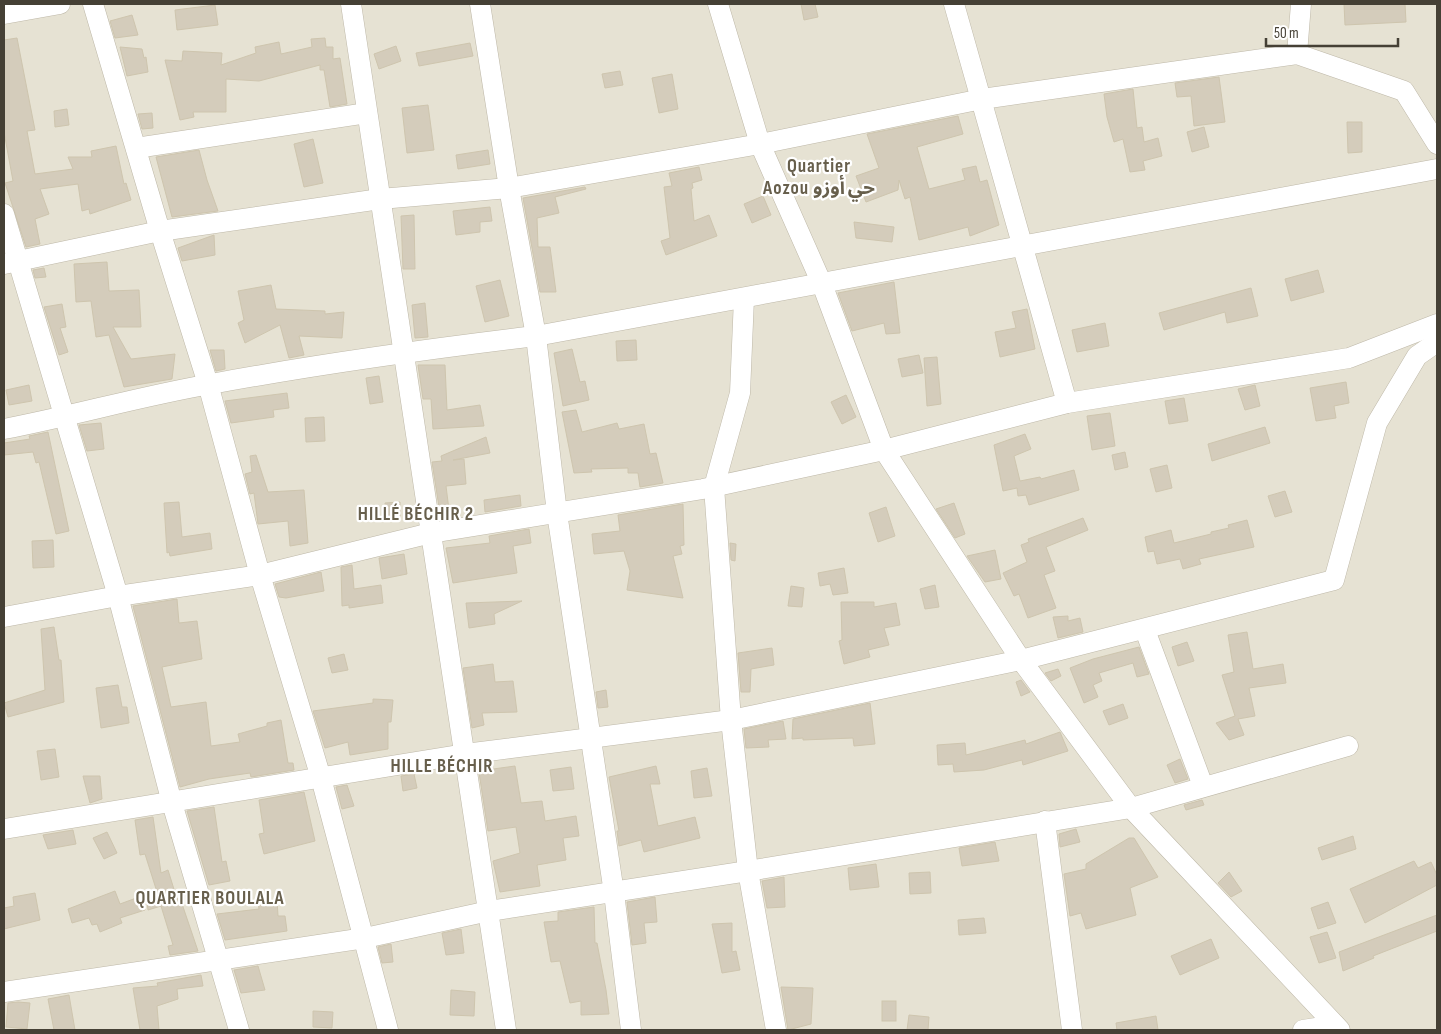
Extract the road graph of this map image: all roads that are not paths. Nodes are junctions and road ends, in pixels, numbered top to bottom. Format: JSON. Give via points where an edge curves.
{"nodes":[{"id":1,"x":60,"y":4,"type":"edge"},
{"id":2,"x":92,"y":4,"type":"edge"},
{"id":3,"x":351,"y":4,"type":"edge"},
{"id":4,"x":480,"y":4,"type":"edge"},
{"id":5,"x":718,"y":4,"type":"edge"},
{"id":6,"x":954,"y":4,"type":"edge"},
{"id":7,"x":1301,"y":4,"type":"edge"},
{"id":8,"x":4,"y":14,"type":"edge"},
{"id":9,"x":1297,"y":54,"type":"junction"},
{"id":10,"x":982,"y":100,"type":"junction"},
{"id":11,"x":367,"y":113,"type":"junction"},
{"id":12,"x":760,"y":144,"type":"junction"},
{"id":13,"x":1437,"y":144,"type":"edge"},
{"id":14,"x":136,"y":148,"type":"junction"},
{"id":15,"x":1437,"y":169,"type":"edge"},
{"id":16,"x":509,"y":188,"type":"junction"},
{"id":17,"x":380,"y":199,"type":"junction"},
{"id":18,"x":4,"y":214,"type":"edge"},
{"id":19,"x":160,"y":231,"type":"junction"},
{"id":20,"x":1022,"y":246,"type":"junction"},
{"id":21,"x":11,"y":262,"type":"edge"},
{"id":22,"x":822,"y":284,"type":"junction"},
{"id":23,"x":744,"y":298,"type":"junction"},
{"id":24,"x":1437,"y":324,"type":"edge"},
{"id":25,"x":536,"y":336,"type":"junction"},
{"id":26,"x":1437,"y":342,"type":"edge"},
{"id":27,"x":403,"y":351,"type":"junction"},
{"id":28,"x":208,"y":384,"type":"junction"},
{"id":29,"x":1067,"y":403,"type":"junction"},
{"id":30,"x":64,"y":418,"type":"junction"},
{"id":31,"x":4,"y":429,"type":"edge"},
{"id":32,"x":884,"y":450,"type":"junction"},
{"id":33,"x":714,"y":487,"type":"junction"},
{"id":34,"x":557,"y":513,"type":"junction"},
{"id":35,"x":431,"y":533,"type":"junction"},
{"id":36,"x":260,"y":576,"type":"junction"},
{"id":37,"x":118,"y":596,"type":"junction"},
{"id":38,"x":4,"y":617,"type":"edge"},
{"id":39,"x":1144,"y":630,"type":"junction"},
{"id":40,"x":1021,"y":660,"type":"junction"},
{"id":41,"x":731,"y":720,"type":"junction"},
{"id":42,"x":591,"y":738,"type":"junction"},
{"id":43,"x":1348,"y":746,"type":"dead end"},
{"id":44,"x":465,"y":754,"type":"junction"},
{"id":45,"x":320,"y":778,"type":"junction"},
{"id":46,"x":1203,"y":786,"type":"junction"},
{"id":47,"x":172,"y":803,"type":"junction"},
{"id":48,"x":1131,"y":808,"type":"junction"},
{"id":49,"x":1045,"y":821,"type":"junction"},
{"id":50,"x":4,"y":829,"type":"edge"},
{"id":51,"x":748,"y":872,"type":"junction"},
{"id":52,"x":614,"y":893,"type":"junction"},
{"id":53,"x":489,"y":911,"type":"junction"},
{"id":54,"x":365,"y":938,"type":"junction"},
{"id":55,"x":219,"y":961,"type":"junction"},
{"id":56,"x":4,"y":992,"type":"edge"},
{"id":57,"x":1337,"y":1028,"type":"edge"},
{"id":58,"x":239,"y":1030,"type":"edge"},
{"id":59,"x":388,"y":1030,"type":"edge"},
{"id":60,"x":506,"y":1030,"type":"edge"},
{"id":61,"x":631,"y":1030,"type":"edge"},
{"id":62,"x":776,"y":1030,"type":"edge"},
{"id":63,"x":1072,"y":1030,"type":"edge"},
{"id":64,"x":1303,"y":1030,"type":"edge"}],
"edges":[{"from":1,"to":8,"type":"street"},
{"from":2,"to":14,"type":"street"},
{"from":3,"to":11,"type":"street"},
{"from":4,"to":16,"type":"street"},
{"from":5,"to":12,"type":"street"},
{"from":6,"to":10,"type":"street"},
{"from":7,"to":9,"type":"street"},
{"from":9,"to":10,"type":"street"},
{"from":9,"to":13,"type":"street","via":[[1404,91]]},
{"from":10,"to":12,"type":"street"},
{"from":10,"to":20,"type":"street"},
{"from":11,"to":14,"type":"street"},
{"from":11,"to":17,"type":"street"},
{"from":12,"to":16,"type":"street"},
{"from":12,"to":22,"type":"street"},
{"from":14,"to":19,"type":"street"},
{"from":15,"to":20,"type":"street"},
{"from":16,"to":17,"type":"street"},
{"from":16,"to":25,"type":"street"},
{"from":17,"to":19,"type":"street"},
{"from":17,"to":27,"type":"street"},
{"from":18,"to":21,"type":"street"},
{"from":19,"to":21,"type":"street"},
{"from":19,"to":28,"type":"street"},
{"from":20,"to":22,"type":"street"},
{"from":20,"to":29,"type":"street"},
{"from":21,"to":30,"type":"street"},
{"from":22,"to":23,"type":"street"},
{"from":22,"to":32,"type":"street"},
{"from":23,"to":25,"type":"street"},
{"from":23,"to":33,"type":"street","via":[[740,393]]},
{"from":24,"to":29,"type":"street","via":[[1349,358]]},
{"from":25,"to":27,"type":"street"},
{"from":25,"to":34,"type":"street"},
{"from":26,"to":39,"type":"street","via":[[1417,356],[1377,422],[1334,580]]},
{"from":27,"to":28,"type":"street"},
{"from":27,"to":35,"type":"street"},
{"from":28,"to":30,"type":"street"},
{"from":28,"to":36,"type":"street"},
{"from":29,"to":32,"type":"street"},
{"from":30,"to":31,"type":"street"},
{"from":30,"to":37,"type":"street"},
{"from":32,"to":33,"type":"street"},
{"from":32,"to":40,"type":"street"},
{"from":33,"to":34,"type":"street"},
{"from":33,"to":41,"type":"street"},
{"from":34,"to":35,"type":"street"},
{"from":34,"to":42,"type":"street"},
{"from":35,"to":36,"type":"street"},
{"from":35,"to":44,"type":"street"},
{"from":36,"to":37,"type":"street"},
{"from":36,"to":45,"type":"street"},
{"from":37,"to":38,"type":"street"},
{"from":37,"to":47,"type":"street"},
{"from":39,"to":40,"type":"street"},
{"from":39,"to":46,"type":"street"},
{"from":40,"to":41,"type":"street"},
{"from":40,"to":48,"type":"street"},
{"from":41,"to":42,"type":"street"},
{"from":41,"to":51,"type":"street"},
{"from":42,"to":44,"type":"street"},
{"from":42,"to":52,"type":"street"},
{"from":43,"to":46,"type":"street"},
{"from":44,"to":45,"type":"street"},
{"from":44,"to":53,"type":"street"},
{"from":45,"to":47,"type":"street"},
{"from":45,"to":54,"type":"street"},
{"from":46,"to":48,"type":"street"},
{"from":47,"to":50,"type":"street"},
{"from":47,"to":55,"type":"street"},
{"from":48,"to":49,"type":"street"},
{"from":48,"to":57,"type":"street"},
{"from":49,"to":51,"type":"street"},
{"from":49,"to":63,"type":"street"},
{"from":51,"to":52,"type":"street"},
{"from":51,"to":62,"type":"street"},
{"from":52,"to":53,"type":"street"},
{"from":52,"to":61,"type":"street"},
{"from":53,"to":54,"type":"street"},
{"from":53,"to":60,"type":"street"},
{"from":54,"to":55,"type":"street"},
{"from":54,"to":59,"type":"street"},
{"from":55,"to":56,"type":"street"},
{"from":55,"to":58,"type":"street"},
{"from":57,"to":64,"type":"street"}]}
